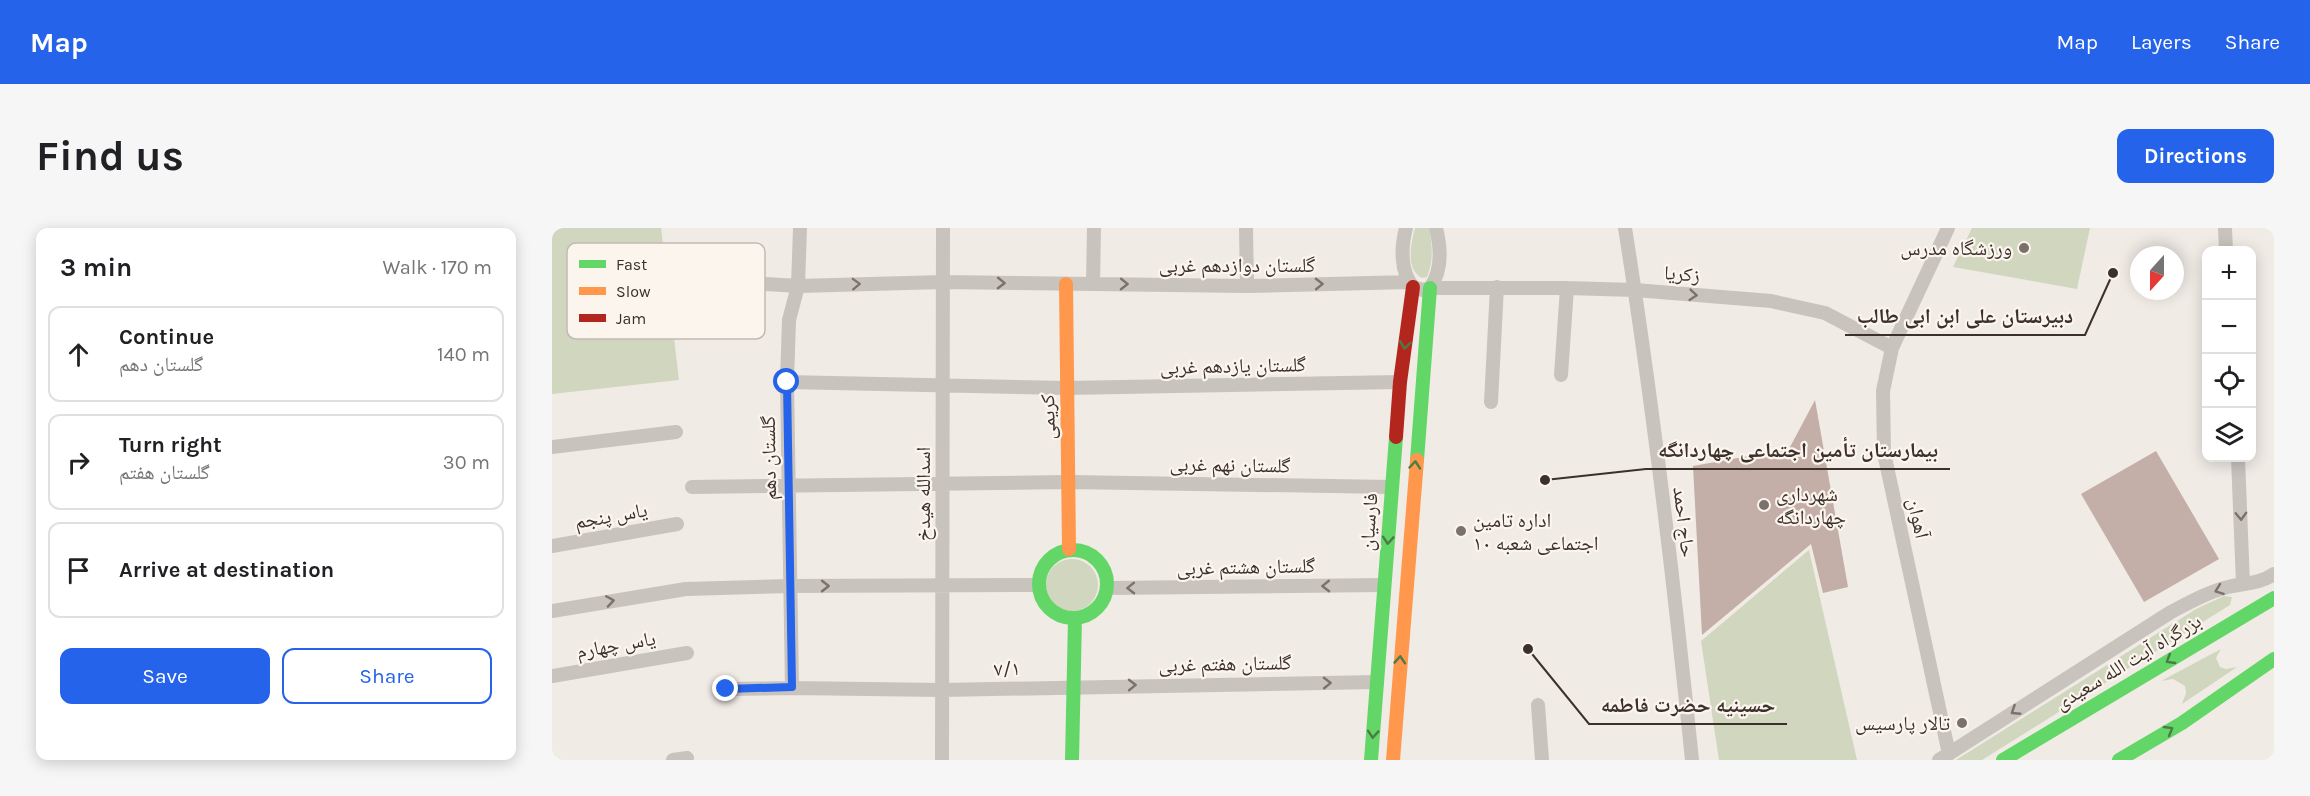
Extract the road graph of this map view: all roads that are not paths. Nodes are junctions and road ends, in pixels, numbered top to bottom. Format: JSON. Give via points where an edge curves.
{"nodes":[{"id":1,"x":800,"y":228,"type":"edge"},
{"id":2,"x":943,"y":228,"type":"edge"},
{"id":3,"x":1094,"y":228,"type":"edge"},
{"id":4,"x":1246,"y":228,"type":"edge"},
{"id":5,"x":1406,"y":228,"type":"edge"},
{"id":6,"x":1436,"y":228,"type":"edge"},
{"id":7,"x":1625,"y":228,"type":"edge"},
{"id":8,"x":1948,"y":228,"type":"edge"},
{"id":9,"x":2225,"y":228,"type":"edge"},
{"id":10,"x":2226,"y":246,"type":"edge"},
{"id":11,"x":1438,"y":272,"type":"junction"},
{"id":12,"x":943,"y":282,"type":"junction"},
{"id":13,"x":765,"y":284,"type":"edge"},
{"id":14,"x":1066,"y":284,"type":"junction"},
{"id":15,"x":1093,"y":284,"type":"junction"},
{"id":16,"x":1411,"y":285,"type":"junction"},
{"id":17,"x":798,"y":286,"type":"junction"},
{"id":18,"x":1248,"y":286,"type":"junction"},
{"id":19,"x":1459,"y":287,"type":"junction"},
{"id":20,"x":1497,"y":287,"type":"junction"},
{"id":21,"x":1430,"y":288,"type":"junction"},
{"id":22,"x":1567,"y":288,"type":"junction"},
{"id":23,"x":1635,"y":290,"type":"junction"},
{"id":24,"x":1892,"y":348,"type":"junction"},
{"id":25,"x":1561,"y":375,"type":"dead end"},
{"id":26,"x":787,"y":382,"type":"junction"},
{"id":27,"x":1400,"y":382,"type":"junction"},
{"id":28,"x":942,"y":386,"type":"junction"},
{"id":29,"x":1067,"y":388,"type":"junction"},
{"id":30,"x":1491,"y":402,"type":"dead end"},
{"id":31,"x":676,"y":432,"type":"dead end"},
{"id":32,"x":552,"y":447,"type":"edge"},
{"id":33,"x":2238,"y":462,"type":"edge"},
{"id":34,"x":1069,"y":482,"type":"junction"},
{"id":35,"x":942,"y":483,"type":"junction"},
{"id":36,"x":789,"y":486,"type":"junction"},
{"id":37,"x":692,"y":487,"type":"dead end"},
{"id":38,"x":1391,"y":487,"type":"junction"},
{"id":39,"x":677,"y":524,"type":"dead end"},
{"id":40,"x":552,"y":546,"type":"edge"},
{"id":41,"x":1069,"y":549,"type":"junction"},
{"id":42,"x":2270,"y":577,"type":"edge"},
{"id":43,"x":2243,"y":584,"type":"junction"},
{"id":44,"x":1038,"y":585,"type":"junction"},
{"id":45,"x":1384,"y":585,"type":"junction"},
{"id":46,"x":789,"y":586,"type":"junction"},
{"id":47,"x":942,"y":586,"type":"junction"},
{"id":48,"x":1107,"y":588,"type":"junction"},
{"id":49,"x":2274,"y":597,"type":"edge"},
{"id":50,"x":552,"y":611,"type":"edge"},
{"id":51,"x":1075,"y":618,"type":"junction"},
{"id":52,"x":687,"y":653,"type":"dead end"},
{"id":53,"x":2274,"y":659,"type":"edge"},
{"id":54,"x":552,"y":676,"type":"edge"},
{"id":55,"x":1377,"y":682,"type":"junction"},
{"id":56,"x":1073,"y":686,"type":"junction"},
{"id":57,"x":792,"y":687,"type":"junction"},
{"id":58,"x":726,"y":689,"type":"dead end"},
{"id":59,"x":942,"y":690,"type":"junction"},
{"id":60,"x":1538,"y":705,"type":"dead end"},
{"id":61,"x":1944,"y":757,"type":"edge"},
{"id":62,"x":942,"y":760,"type":"edge"},
{"id":63,"x":1072,"y":760,"type":"edge"},
{"id":64,"x":1371,"y":760,"type":"edge"},
{"id":65,"x":1393,"y":760,"type":"edge"},
{"id":66,"x":1542,"y":760,"type":"edge"},
{"id":67,"x":1692,"y":760,"type":"edge"},
{"id":68,"x":2003,"y":760,"type":"edge"},
{"id":69,"x":2119,"y":760,"type":"edge"}],
"edges":[{"from":1,"to":17,"type":"street","name":"گلستان دهم"},
{"from":2,"to":12,"type":"street","name":"اسدالله هیدخ"},
{"from":3,"to":15,"type":"street"},
{"from":4,"to":18,"type":"street"},
{"from":5,"to":16,"type":"street","via":[[1404,269]]},
{"from":6,"to":11,"type":"street"},
{"from":7,"to":23,"type":"street","name":"حاج احمد"},
{"from":8,"to":24,"type":"street","name":"آهوان"},
{"from":9,"to":10,"type":"street"},
{"from":11,"to":19,"type":"street"},
{"from":11,"to":21,"type":"street"},
{"from":12,"to":14,"type":"street","name":"گلستان دوازدهم غربی","one_way":true},
{"from":17,"to":12,"type":"street","name":"گلستان دوازدهم غربی","one_way":true},
{"from":12,"to":28,"type":"street","name":"اسدالله هیدخ"},
{"from":13,"to":17,"type":"street","name":"گلستان دوازدهم غربی"},
{"from":14,"to":15,"type":"street","name":"گلستان دوازدهم غربی"},
{"from":14,"to":29,"type":"main road","name":"کریمی"},
{"from":15,"to":18,"type":"street","name":"گلستان دوازدهم غربی","one_way":true},
{"from":18,"to":16,"type":"street","name":"گلستان دوازدهم غربی","one_way":true},
{"from":16,"to":21,"type":"street","name":"گلستان دوازدهم غربی","via":[[1423,290]]},
{"from":16,"to":27,"type":"main road","name":"فارسیان","one_way":true},
{"from":17,"to":26,"type":"street","name":"گلستان دهم","via":[[789,320]]},
{"from":19,"to":20,"type":"street","name":"زکریا"},
{"from":19,"to":21,"type":"street","name":"زکریا"},
{"from":20,"to":22,"type":"street","name":"زکریا"},
{"from":20,"to":30,"type":"street"},
{"from":65,"to":21,"type":"main road","one_way":true},
{"from":22,"to":23,"type":"street","name":"زکریا"},
{"from":22,"to":25,"type":"street"},
{"from":23,"to":24,"type":"street","name":"زکریا","one_way":true,"via":[[1771,301],[1825,313]]},
{"from":23,"to":67,"type":"street","name":"حاج احمد"},
{"from":24,"to":61,"type":"street","name":"آهوان","via":[[1883,391],[1884,453]]},
{"from":26,"to":28,"type":"street","name":"گلستان یازدهم غربی"},
{"from":26,"to":36,"type":"street","name":"گلستان دهم"},
{"from":27,"to":29,"type":"street","name":"گلستان یازدهم غربی"},
{"from":27,"to":38,"type":"main road","name":"فارسیان"},
{"from":28,"to":29,"type":"street","name":"گلستان یازدهم غربی"},
{"from":28,"to":35,"type":"street","name":"اسدالله هیدخ"},
{"from":29,"to":34,"type":"main road","name":"کریمی"},
{"from":31,"to":32,"type":"street"},
{"from":33,"to":43,"type":"street","one_way":true},
{"from":34,"to":35,"type":"street","name":"گلستان نهم غربی"},
{"from":34,"to":38,"type":"street","name":"گلستان نهم غربی"},
{"from":34,"to":41,"type":"main road","name":"کریمی"},
{"from":35,"to":36,"type":"street","name":"گلستان نهم غربی"},
{"from":35,"to":47,"type":"street","name":"اسدالله هیدخ"},
{"from":36,"to":37,"type":"street","name":"گلستان نهم غربی"},
{"from":36,"to":46,"type":"street","name":"گلستان دهم"},
{"from":38,"to":45,"type":"main road","name":"فارسیان","one_way":true},
{"from":39,"to":40,"type":"street","name":"یاس پنجم"},
{"from":41,"to":44,"type":"main road","via":[[1048,560]]},
{"from":41,"to":48,"type":"main road","via":[[1089,553],[1097,560],[1107,578]]},
{"from":42,"to":43,"type":"street"},
{"from":42,"to":49,"type":"street"},
{"from":43,"to":61,"type":"street","one_way":true,"via":[[2199,597],[2171,612]]},
{"from":44,"to":47,"type":"street"},
{"from":44,"to":51,"type":"main road","via":[[1044,603],[1053,612]]},
{"from":45,"to":48,"type":"street","name":"گلستان هشتم غربی","one_way":true},
{"from":45,"to":55,"type":"main road","name":"فارسیان"},
{"from":46,"to":47,"type":"street","one_way":true},
{"from":50,"to":46,"type":"street","one_way":true,"via":[[686,589]]},
{"from":46,"to":57,"type":"street","name":"گلستان دهم"},
{"from":47,"to":59,"type":"street","name":"اسدالله هیدخ"},
{"from":48,"to":51,"type":"main road","via":[[1096,609]]},
{"from":49,"to":68,"type":"main road","name":"بزرگراه آیت الله سعیدی","one_way":true},
{"from":51,"to":56,"type":"main road"},
{"from":52,"to":54,"type":"street","name":"یاس چهارم"},
{"from":69,"to":53,"type":"main road","one_way":true,"via":[[2182,723]]},
{"from":56,"to":55,"type":"street","name":"گلستان هفتم غربی","one_way":true},
{"from":55,"to":64,"type":"main road","name":"فارسیان","one_way":true},
{"from":56,"to":59,"type":"street","name":"۷/۱"},
{"from":56,"to":63,"type":"main road"},
{"from":57,"to":58,"type":"street","name":"۷/۱"},
{"from":57,"to":59,"type":"street","name":"۷/۱"},
{"from":59,"to":62,"type":"street","name":"اسدالله هیدخ"},
{"from":60,"to":66,"type":"street"}]}
